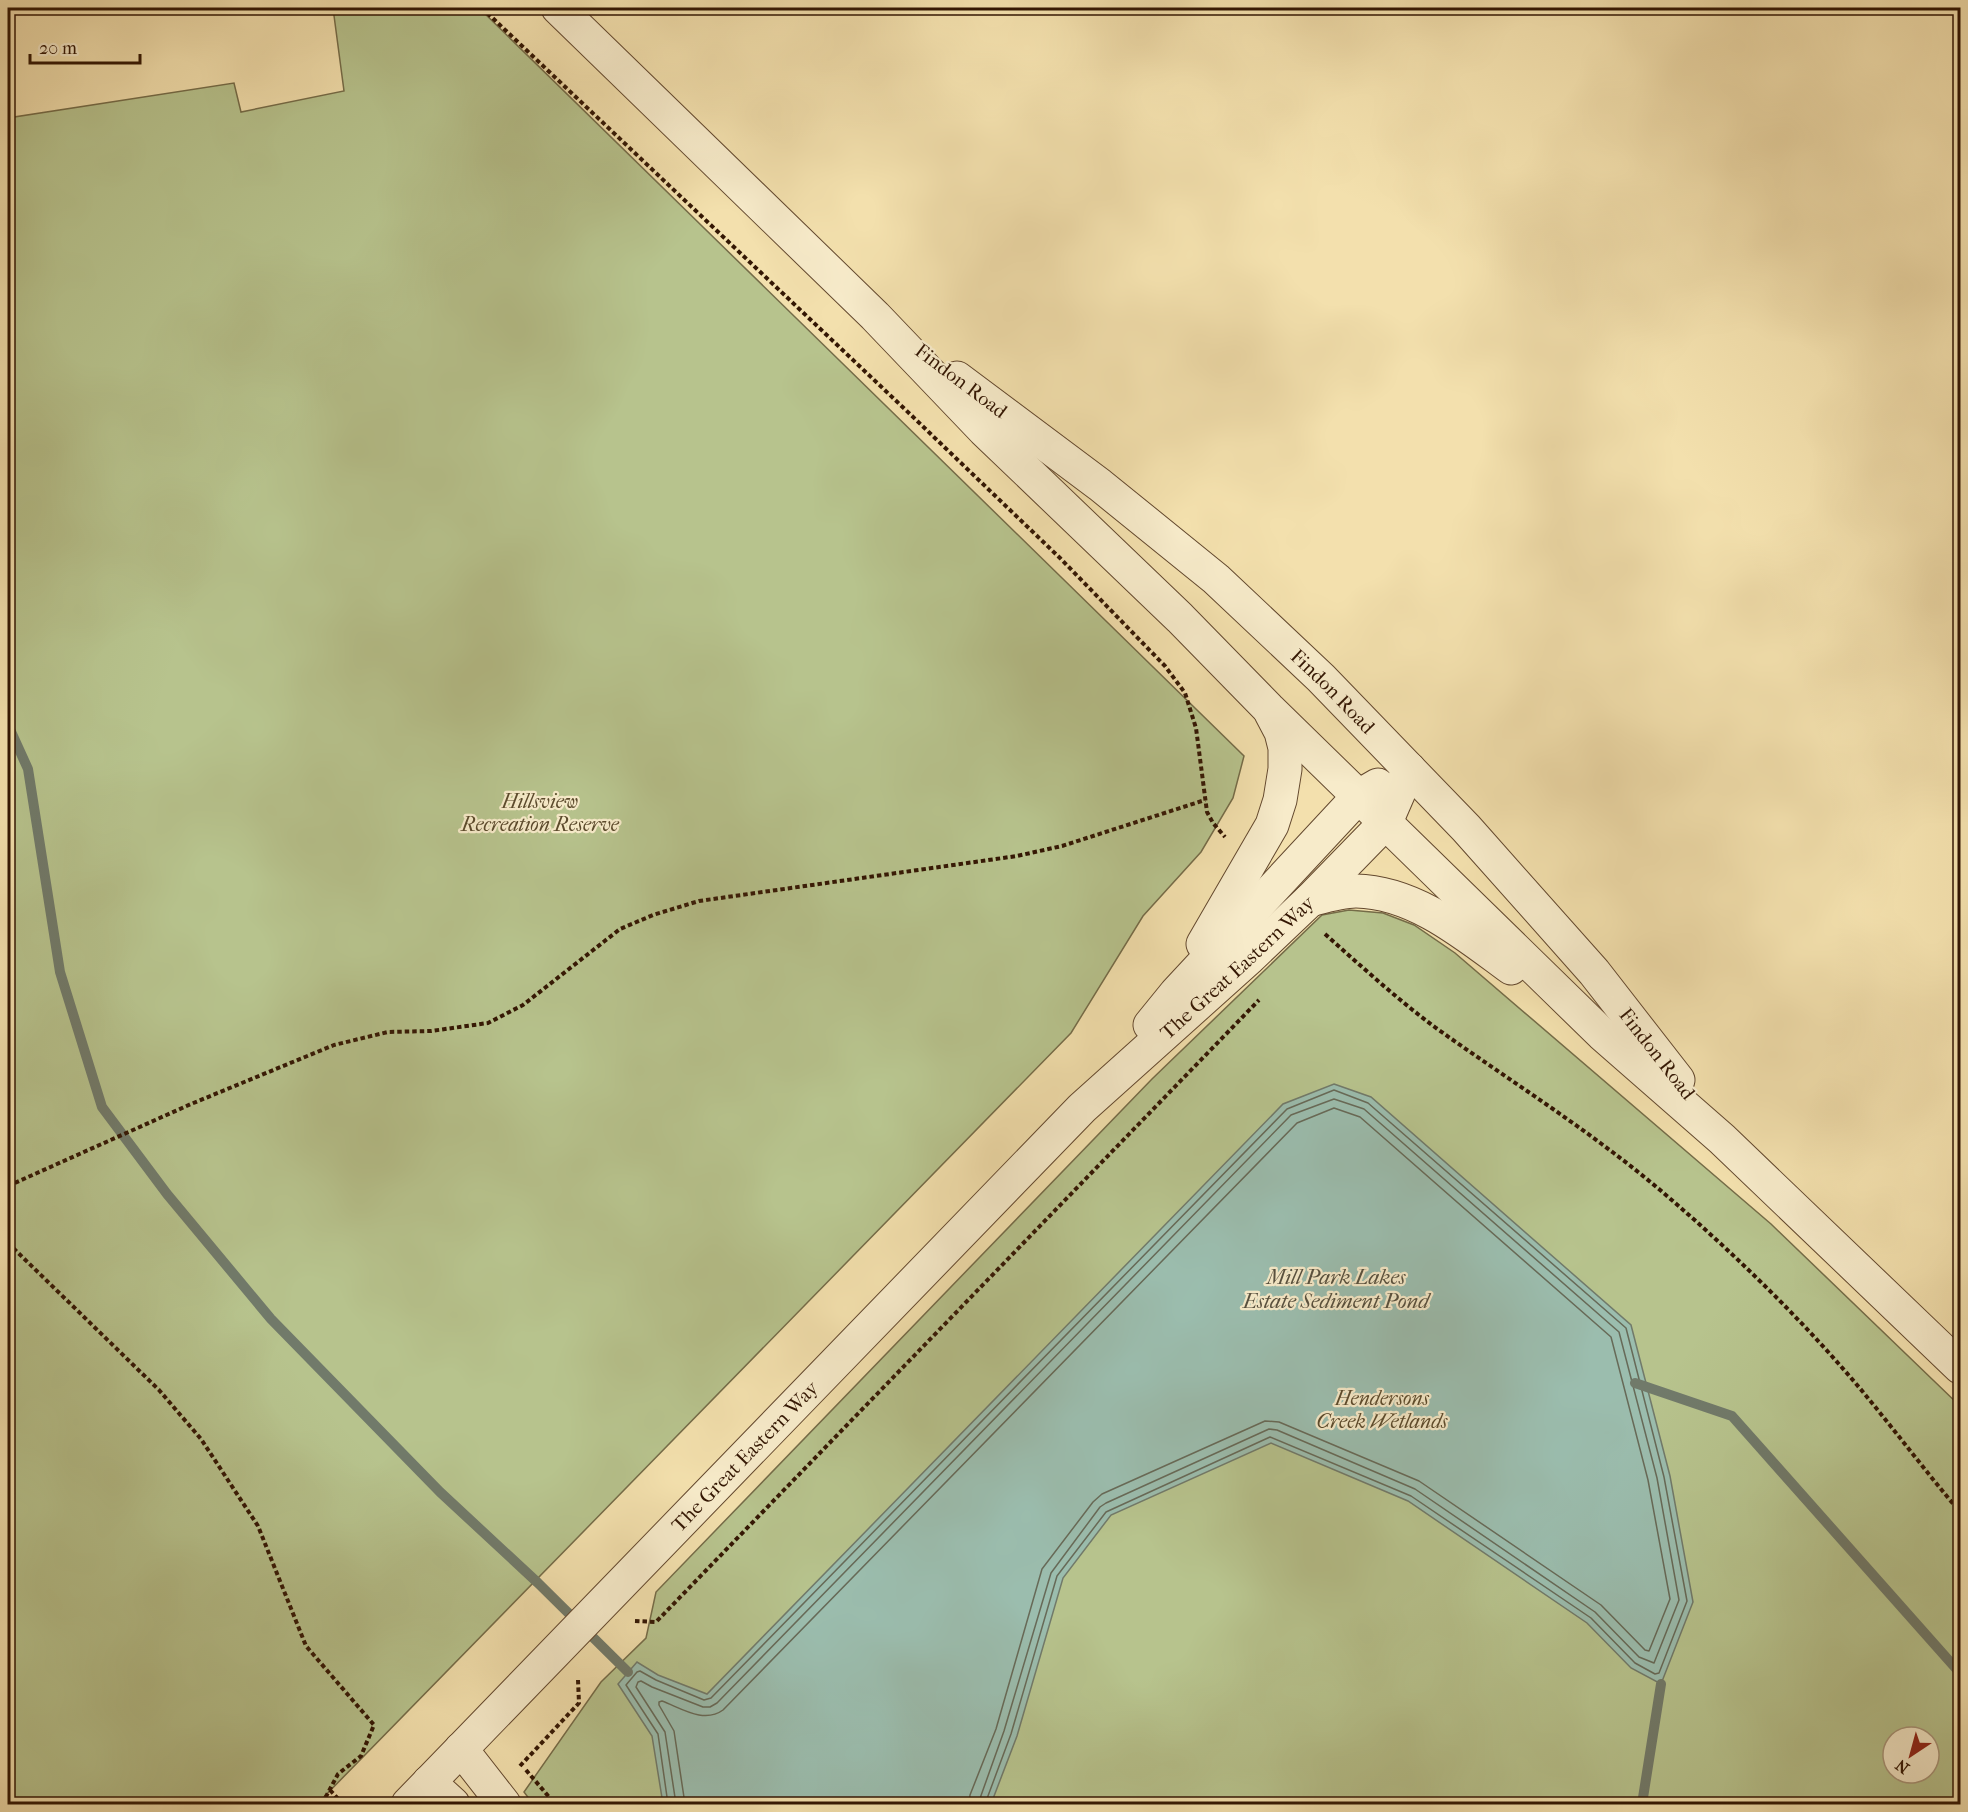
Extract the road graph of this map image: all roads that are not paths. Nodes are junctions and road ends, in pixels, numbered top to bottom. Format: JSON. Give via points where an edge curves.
{"nodes":[{"id":1,"x":558,"y":8,"type":"edge"},
{"id":2,"x":875,"y":316,"type":"junction"},
{"id":3,"x":1269,"y":709,"type":"junction"},
{"id":4,"x":1409,"y":769,"type":"junction"},
{"id":5,"x":1359,"y":795,"type":"junction"},
{"id":6,"x":1386,"y":822,"type":"junction"},
{"id":7,"x":1305,"y":905,"type":"junction"},
{"id":8,"x":1176,"y":993,"type":"junction"},
{"id":9,"x":1602,"y":1034,"type":"junction"},
{"id":10,"x":1082,"y":1108,"type":"junction"},
{"id":11,"x":1722,"y":1139,"type":"junction"},
{"id":12,"x":1960,"y":1367,"type":"edge"},
{"id":13,"x":461,"y":1749,"type":"junction"},
{"id":14,"x":419,"y":1793,"type":"edge"},
{"id":15,"x":498,"y":1798,"type":"edge"},
{"id":16,"x":453,"y":1804,"type":"edge"}],
"edges":[{"from":1,"to":2,"type":"street","name":"Findon Road"},
{"from":2,"to":3,"type":"street","name":"Findon Road","via":[[984,430]]},
{"from":2,"to":4,"type":"street","name":"Findon Road","via":[[1100,485],[1216,579],[1321,678]]},
{"from":3,"to":5,"type":"street","name":"Findon Road"},
{"from":3,"to":8,"type":"street","via":[[1285,748],[1280,800],[1272,825]]},
{"from":4,"to":5,"type":"street","name":"The Great Eastern Way"},
{"from":4,"to":6,"type":"street"},
{"from":4,"to":11,"type":"street","name":"Findon Road","via":[[1594,972]]},
{"from":5,"to":6,"type":"street","name":"Findon Road"},
{"from":5,"to":8,"type":"street","name":"The Great Eastern Way"},
{"from":6,"to":7,"type":"street","name":"The Great Eastern Way"},
{"from":6,"to":9,"type":"street","name":"Findon Road"},
{"from":7,"to":9,"type":"street","via":[[1355,891],[1384,895],[1416,906],[1458,929]]},
{"from":7,"to":10,"type":"street","name":"The Great Eastern Way"},
{"from":8,"to":10,"type":"street","name":"The Great Eastern Way"},
{"from":9,"to":11,"type":"street","name":"Findon Road"},
{"from":10,"to":13,"type":"street","name":"The Great Eastern Way"},
{"from":11,"to":12,"type":"street","name":"Findon Road"},
{"from":13,"to":14,"type":"street","name":"The Great Eastern Way"},
{"from":13,"to":15,"type":"street"},
{"from":14,"to":16,"type":"street"}]}
